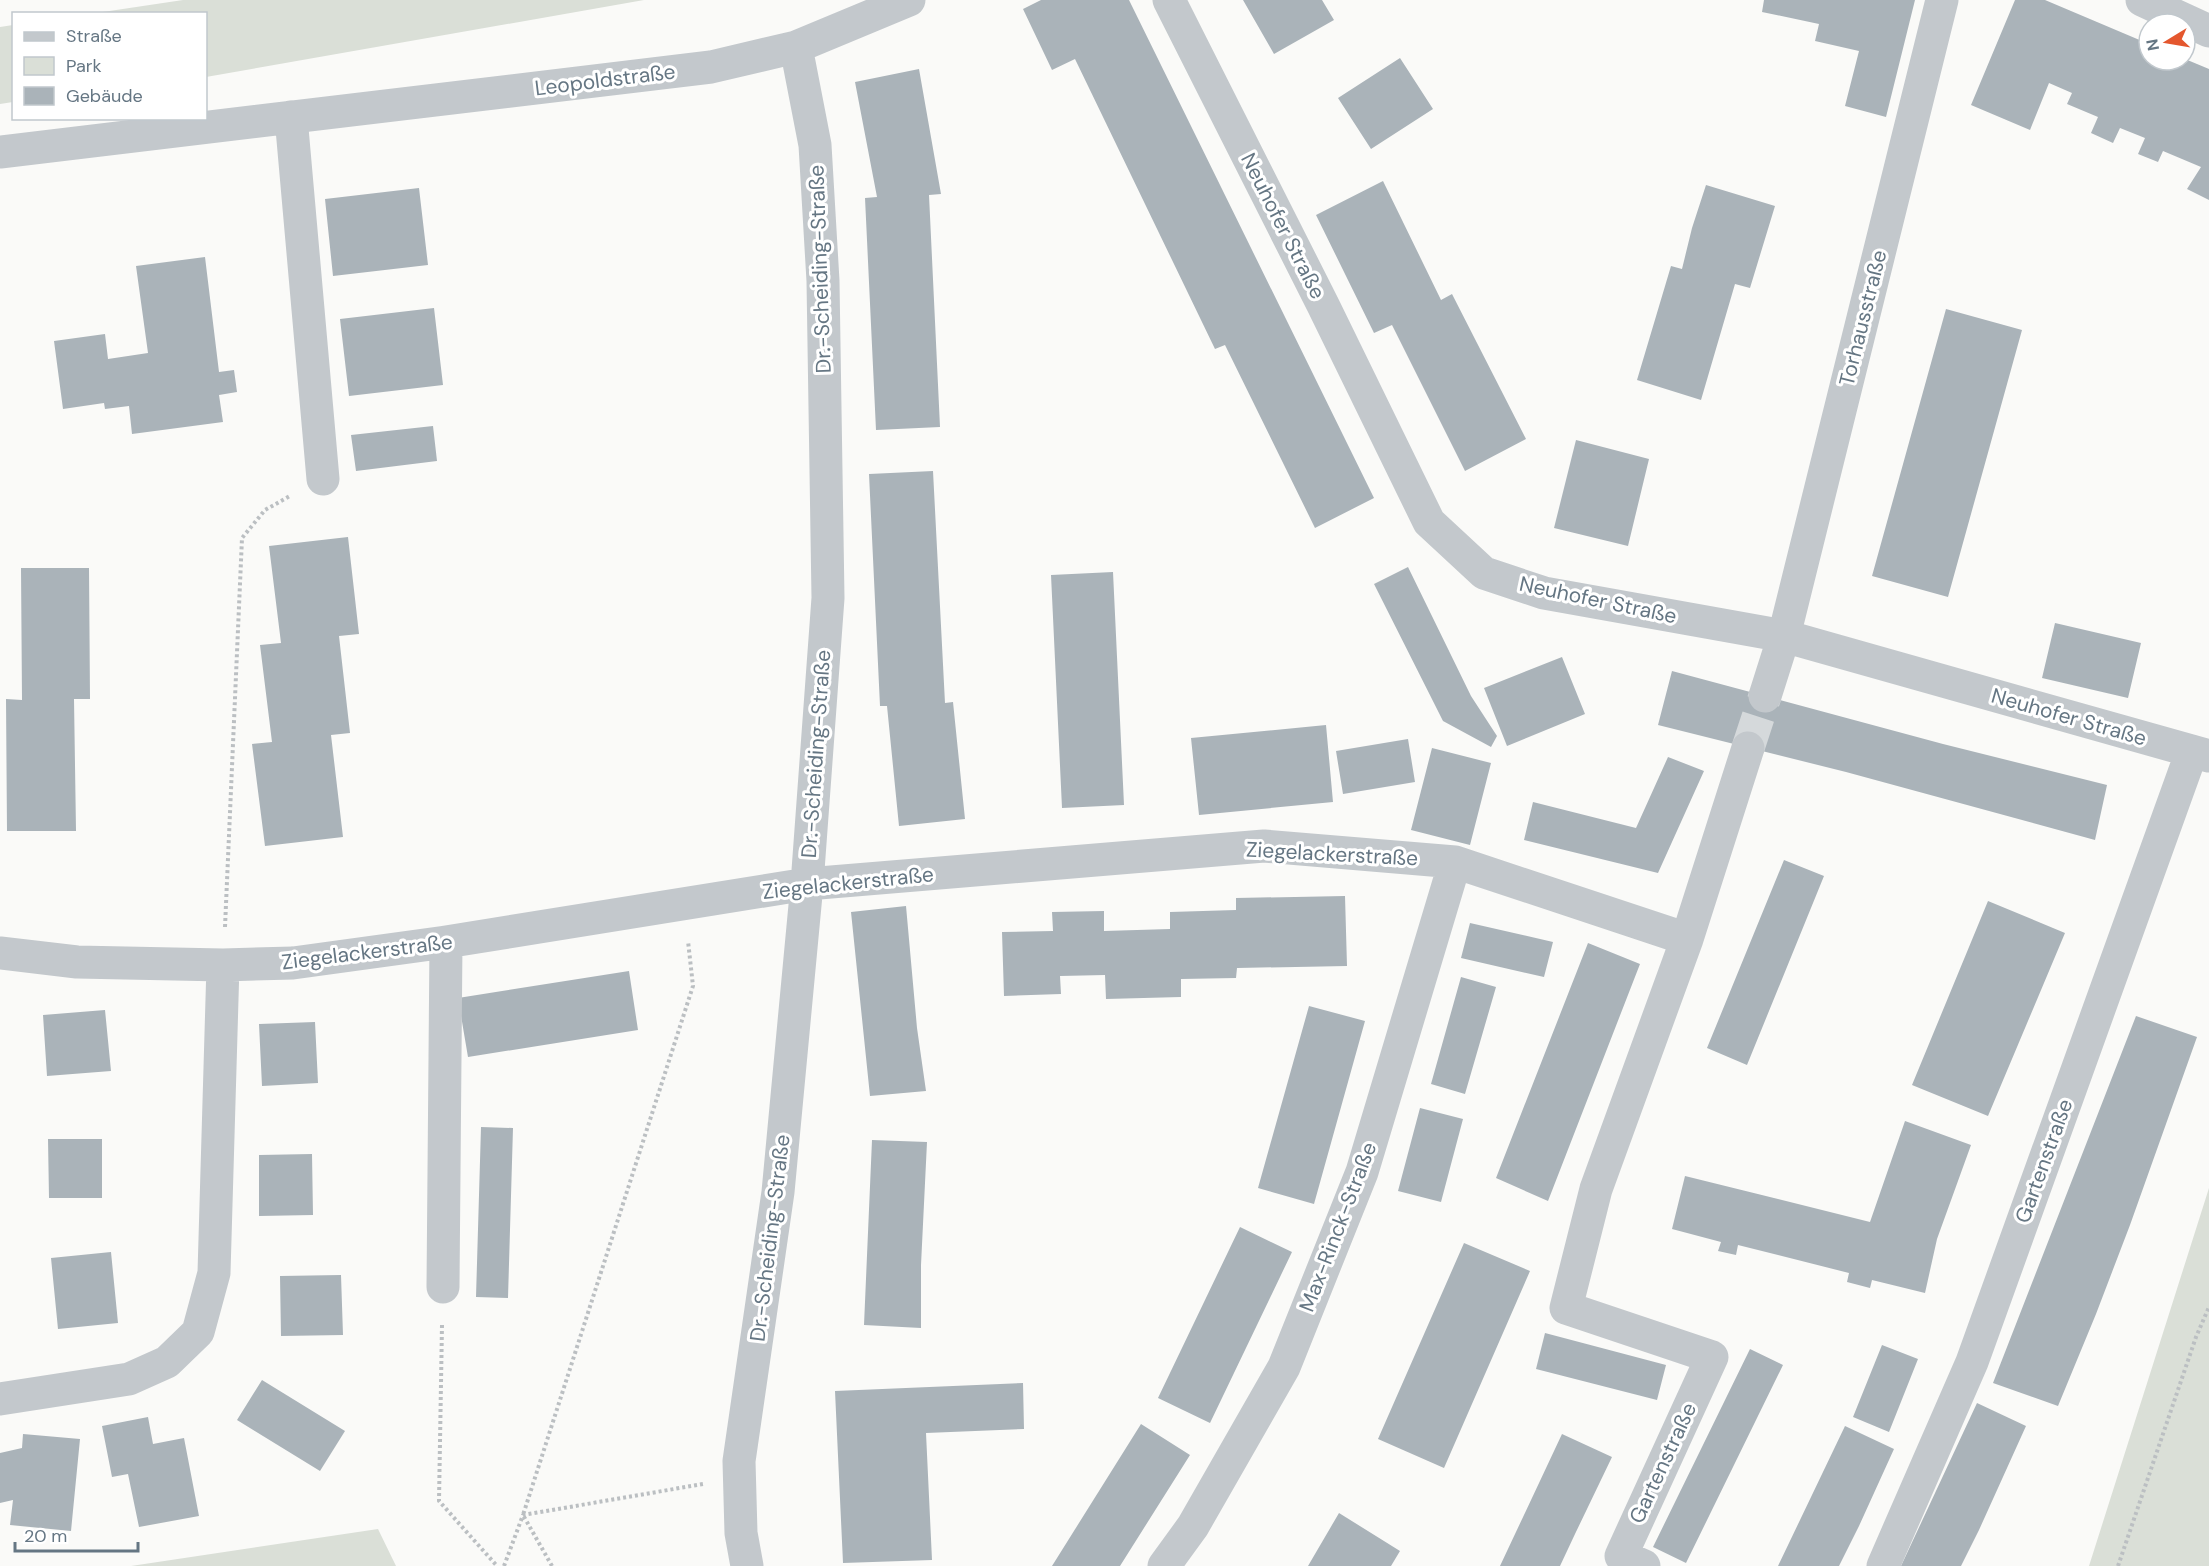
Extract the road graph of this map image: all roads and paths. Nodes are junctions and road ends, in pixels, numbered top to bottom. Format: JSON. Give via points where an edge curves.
{"nodes":[{"id":1,"x":909,"y":0,"type":"edge"},
{"id":2,"x":1169,"y":0,"type":"edge"},
{"id":3,"x":1942,"y":0,"type":"edge"},
{"id":4,"x":2142,"y":0,"type":"edge"},
{"id":5,"x":2209,"y":31,"type":"edge"},
{"id":6,"x":796,"y":47,"type":"junction"},
{"id":7,"x":291,"y":117,"type":"junction"},
{"id":8,"x":0,"y":152,"type":"edge"},
{"id":9,"x":322,"y":479,"type":"joint"},
{"id":10,"x":1784,"y":636,"type":"junction"},
{"id":11,"x":1765,"y":696,"type":"tunnel mouth"},
{"id":12,"x":1748,"y":748,"type":"tunnel mouth"},
{"id":13,"x":2200,"y":754,"type":"edge"},
{"id":14,"x":1455,"y":862,"type":"junction"},
{"id":15,"x":807,"y":884,"type":"junction"},
{"id":16,"x":683,"y":905,"type":"junction"},
{"id":17,"x":1687,"y":939,"type":"junction"},
{"id":18,"x":446,"y":942,"type":"junction"},
{"id":19,"x":0,"y":953,"type":"edge"},
{"id":20,"x":223,"y":965,"type":"junction"},
{"id":21,"x":443,"y":1287,"type":"joint"},
{"id":22,"x":2209,"y":1307,"type":"edge"},
{"id":23,"x":0,"y":1399,"type":"edge"},
{"id":24,"x":739,"y":1477,"type":"junction"},
{"id":25,"x":523,"y":1515,"type":"junction"},
{"id":26,"x":497,"y":1566,"type":"edge"},
{"id":27,"x":504,"y":1566,"type":"edge"},
{"id":28,"x":552,"y":1566,"type":"edge"},
{"id":29,"x":747,"y":1566,"type":"edge"},
{"id":30,"x":1164,"y":1566,"type":"edge"},
{"id":31,"x":1644,"y":1566,"type":"edge"},
{"id":32,"x":1882,"y":1566,"type":"edge"},
{"id":33,"x":2118,"y":1566,"type":"edge"}],
"edges":[{"from":1,"to":6,"type":"street","name":"Leopoldstraße"},
{"from":2,"to":10,"type":"street","name":"Neuhofer Straße","via":[[1429,522],[1484,573],[1544,593]]},
{"from":3,"to":10,"type":"street","name":"Torhausstraße"},
{"from":4,"to":5,"type":"street"},
{"from":6,"to":7,"type":"street","name":"Leopoldstraße","via":[[711,67]]},
{"from":6,"to":15,"type":"street","name":"Dr.-Scheiding-Straße","via":[[815,145],[822,270],[828,598]]},
{"from":7,"to":8,"type":"street","name":"Leopoldstraße"},
{"from":7,"to":9,"type":"street"},
{"from":9,"to":20,"type":"path","via":[[265,510],[242,538]]},
{"from":10,"to":11,"type":"street"},
{"from":10,"to":13,"type":"street","name":"Neuhofer Straße"},
{"from":12,"to":17,"type":"street"},
{"from":13,"to":32,"type":"street","name":"Gartenstraße","via":[[1972,1362]]},
{"from":14,"to":15,"type":"street","name":"Ziegelackerstraße","via":[[1264,846]]},
{"from":14,"to":17,"type":"street","name":"Ziegelackerstraße"},
{"from":14,"to":30,"type":"street","name":"Max-Rinck-Straße","via":[[1362,1172],[1284,1366],[1193,1526]]},
{"from":15,"to":16,"type":"street","name":"Ziegelackerstraße"},
{"from":15,"to":24,"type":"street","name":"Dr.-Scheiding-Straße","via":[[778,1192]]},
{"from":16,"to":18,"type":"street","name":"Ziegelackerstraße"},
{"from":16,"to":25,"type":"path","via":[[693,986]]},
{"from":17,"to":31,"type":"street","name":"Gartenstraße","via":[[1596,1189],[1566,1308],[1712,1357],[1621,1556]]},
{"from":18,"to":20,"type":"street","name":"Ziegelackerstraße","via":[[293,963]]},
{"from":18,"to":21,"type":"street"},
{"from":19,"to":20,"type":"street","name":"Ziegelackerstraße","via":[[77,962]]},
{"from":20,"to":23,"type":"street","via":[[214,1273],[198,1332],[167,1362],[129,1379]]},
{"from":21,"to":26,"type":"path","via":[[439,1501]]},
{"from":22,"to":33,"type":"path"},
{"from":24,"to":25,"type":"path"},
{"from":24,"to":29,"type":"street","name":"Dr.-Scheiding-Straße","via":[[741,1533]]},
{"from":25,"to":27,"type":"path"},
{"from":25,"to":28,"type":"path"}]}
